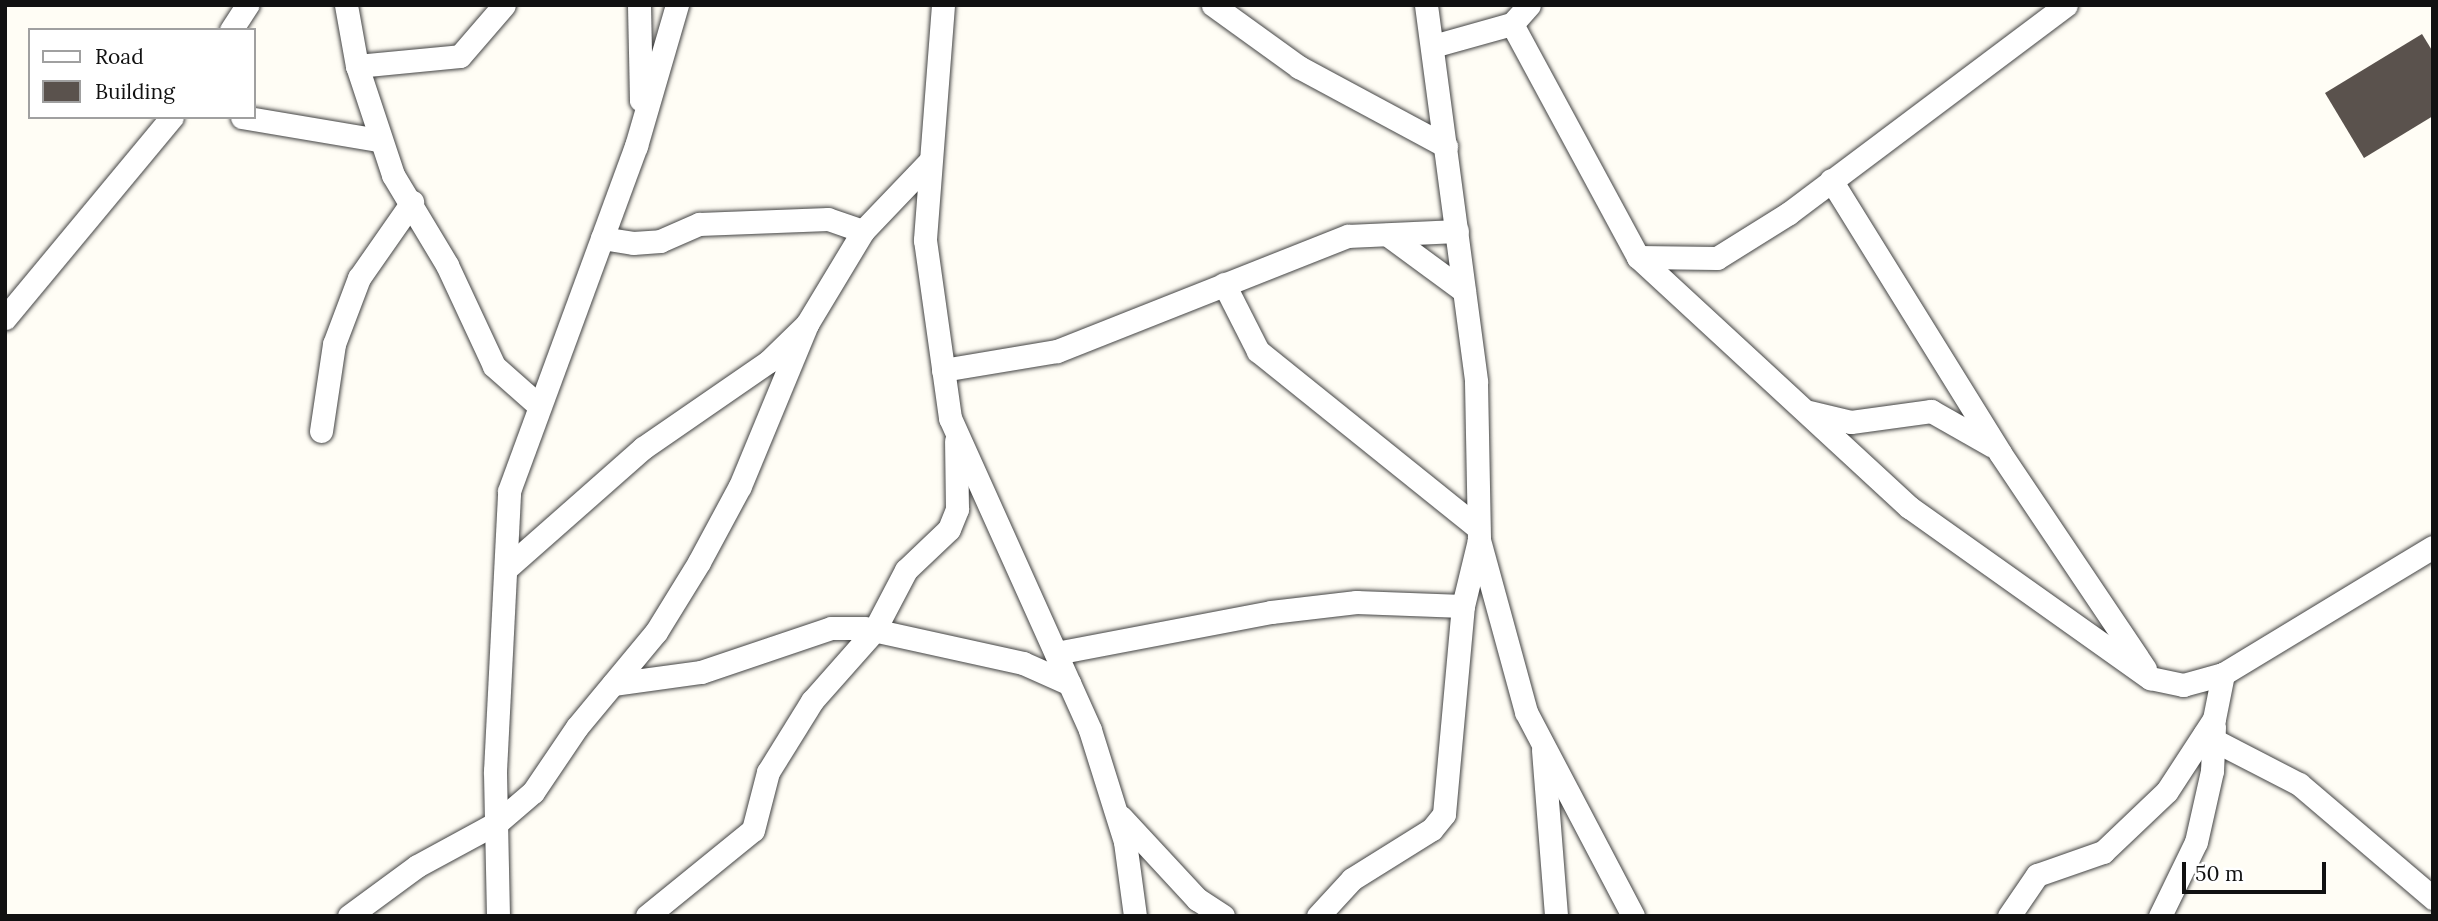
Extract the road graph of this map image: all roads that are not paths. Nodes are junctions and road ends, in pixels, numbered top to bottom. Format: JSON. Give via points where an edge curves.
{"nodes":[{"id":1,"x":247,"y":5,"type":"edge"},
{"id":2,"x":346,"y":5,"type":"edge"},
{"id":3,"x":504,"y":5,"type":"edge"},
{"id":4,"x":639,"y":5,"type":"edge"},
{"id":5,"x":677,"y":5,"type":"edge"},
{"id":6,"x":1213,"y":5,"type":"edge"},
{"id":7,"x":1426,"y":5,"type":"edge"},
{"id":8,"x":1529,"y":5,"type":"edge"},
{"id":9,"x":2066,"y":5,"type":"edge"},
{"id":10,"x":938,"y":9,"type":"edge"},
{"id":11,"x":1512,"y":23,"type":"junction"},
{"id":12,"x":232,"y":28,"type":"edge"},
{"id":13,"x":1433,"y":46,"type":"junction"},
{"id":14,"x":357,"y":66,"type":"junction"},
{"id":15,"x":170,"y":119,"type":"edge"},
{"id":16,"x":254,"y":119,"type":"edge"},
{"id":17,"x":641,"y":128,"type":"junction"},
{"id":18,"x":378,"y":140,"type":"junction"},
{"id":19,"x":1446,"y":146,"type":"junction"},
{"id":20,"x":930,"y":161,"type":"junction"},
{"id":21,"x":1831,"y":180,"type":"junction"},
{"id":22,"x":412,"y":202,"type":"junction"},
{"id":23,"x":863,"y":231,"type":"junction"},
{"id":24,"x":1457,"y":231,"type":"junction"},
{"id":25,"x":1388,"y":235,"type":"junction"},
{"id":26,"x":602,"y":238,"type":"junction"},
{"id":27,"x":1638,"y":257,"type":"junction"},
{"id":28,"x":1224,"y":284,"type":"junction"},
{"id":29,"x":1464,"y":291,"type":"junction"},
{"id":30,"x":5,"y":317,"type":"edge"},
{"id":31,"x":807,"y":324,"type":"junction"},
{"id":32,"x":943,"y":370,"type":"junction"},
{"id":33,"x":537,"y":404,"type":"junction"},
{"id":34,"x":1806,"y":411,"type":"junction"},
{"id":35,"x":321,"y":431,"type":"dead end"},
{"id":36,"x":956,"y":431,"type":"junction"},
{"id":37,"x":2000,"y":453,"type":"junction"},
{"id":38,"x":1478,"y":534,"type":"junction"},
{"id":39,"x":2433,"y":547,"type":"edge"},
{"id":40,"x":509,"y":567,"type":"junction"},
{"id":41,"x":1463,"y":606,"type":"junction"},
{"id":42,"x":874,"y":631,"type":"junction"},
{"id":43,"x":1056,"y":653,"type":"junction"},
{"id":44,"x":2223,"y":674,"type":"junction"},
{"id":45,"x":2150,"y":678,"type":"junction"},
{"id":46,"x":613,"y":684,"type":"junction"},
{"id":47,"x":1070,"y":684,"type":"junction"},
{"id":48,"x":2210,"y":731,"type":"junction"},
{"id":49,"x":1543,"y":743,"type":"junction"},
{"id":50,"x":1115,"y":809,"type":"junction"},
{"id":51,"x":498,"y":822,"type":"junction"},
{"id":52,"x":2433,"y":898,"type":"edge"},
{"id":53,"x":349,"y":916,"type":"edge"},
{"id":54,"x":498,"y":916,"type":"edge"},
{"id":55,"x":647,"y":916,"type":"edge"},
{"id":56,"x":1135,"y":916,"type":"edge"},
{"id":57,"x":1223,"y":916,"type":"edge"},
{"id":58,"x":1318,"y":916,"type":"edge"},
{"id":59,"x":1556,"y":916,"type":"edge"},
{"id":60,"x":1633,"y":916,"type":"edge"},
{"id":61,"x":2009,"y":916,"type":"edge"},
{"id":62,"x":2160,"y":916,"type":"edge"}],
"edges":[{"from":1,"to":12,"type":"street"},
{"from":2,"to":14,"type":"street"},
{"from":3,"to":14,"type":"street","via":[[460,55]]},
{"from":4,"to":17,"type":"street"},
{"from":5,"to":17,"type":"street"},
{"from":6,"to":19,"type":"street","via":[[1299,67]]},
{"from":7,"to":13,"type":"street"},
{"from":8,"to":11,"type":"street"},
{"from":9,"to":21,"type":"street"},
{"from":10,"to":20,"type":"street"},
{"from":11,"to":13,"type":"street"},
{"from":11,"to":27,"type":"street"},
{"from":13,"to":19,"type":"street"},
{"from":14,"to":18,"type":"street"},
{"from":15,"to":30,"type":"street"},
{"from":16,"to":18,"type":"street"},
{"from":17,"to":26,"type":"street"},
{"from":18,"to":22,"type":"street"},
{"from":19,"to":24,"type":"street"},
{"from":20,"to":23,"type":"street"},
{"from":20,"to":32,"type":"street","via":[[925,240]]},
{"from":21,"to":27,"type":"street","via":[[1717,258]]},
{"from":21,"to":37,"type":"street"},
{"from":22,"to":33,"type":"street","via":[[494,366]]},
{"from":22,"to":35,"type":"street","via":[[359,278],[334,344]]},
{"from":23,"to":26,"type":"street","via":[[828,219],[699,224],[660,241]]},
{"from":23,"to":31,"type":"street"},
{"from":24,"to":25,"type":"street"},
{"from":24,"to":29,"type":"street"},
{"from":25,"to":28,"type":"street","via":[[1315,245]]},
{"from":25,"to":29,"type":"street"},
{"from":26,"to":33,"type":"street"},
{"from":27,"to":34,"type":"street"},
{"from":28,"to":32,"type":"street","via":[[1057,351]]},
{"from":28,"to":38,"type":"street","via":[[1258,351]]},
{"from":29,"to":38,"type":"street","via":[[1476,382]]},
{"from":31,"to":40,"type":"street","via":[[769,361],[643,448]]},
{"from":31,"to":46,"type":"street","via":[[740,486],[656,632]]},
{"from":32,"to":36,"type":"street"},
{"from":33,"to":40,"type":"street","via":[[509,491]]},
{"from":34,"to":37,"type":"street","via":[[1851,422],[1931,411]]},
{"from":34,"to":45,"type":"street","via":[[1909,506]]},
{"from":36,"to":42,"type":"street","via":[[957,509],[939,543],[906,570]]},
{"from":36,"to":43,"type":"street"},
{"from":37,"to":45,"type":"street"},
{"from":38,"to":41,"type":"street"},
{"from":38,"to":49,"type":"street","via":[[1526,712]]},
{"from":39,"to":44,"type":"street"},
{"from":40,"to":51,"type":"street","via":[[495,771]]},
{"from":41,"to":43,"type":"street","via":[[1356,602]]},
{"from":41,"to":58,"type":"street","via":[[1444,814],[1432,830],[1352,879]]},
{"from":42,"to":46,"type":"street","via":[[831,628],[701,673]]},
{"from":42,"to":47,"type":"street","via":[[1023,663]]},
{"from":42,"to":55,"type":"street","via":[[812,701],[775,757],[748,836]]},
{"from":43,"to":47,"type":"street"},
{"from":44,"to":45,"type":"street","via":[[2183,685]]},
{"from":44,"to":48,"type":"street"},
{"from":46,"to":51,"type":"street","via":[[533,792]]},
{"from":47,"to":50,"type":"street"},
{"from":48,"to":52,"type":"street","via":[[2299,784]]},
{"from":48,"to":61,"type":"street","via":[[2167,791],[2112,844],[2091,859],[2037,875]]},
{"from":48,"to":62,"type":"street","via":[[2196,842]]},
{"from":49,"to":59,"type":"street"},
{"from":49,"to":60,"type":"street"},
{"from":50,"to":56,"type":"street"},
{"from":50,"to":57,"type":"street","via":[[1197,899]]},
{"from":51,"to":53,"type":"street","via":[[417,866]]},
{"from":51,"to":54,"type":"street"}]}
